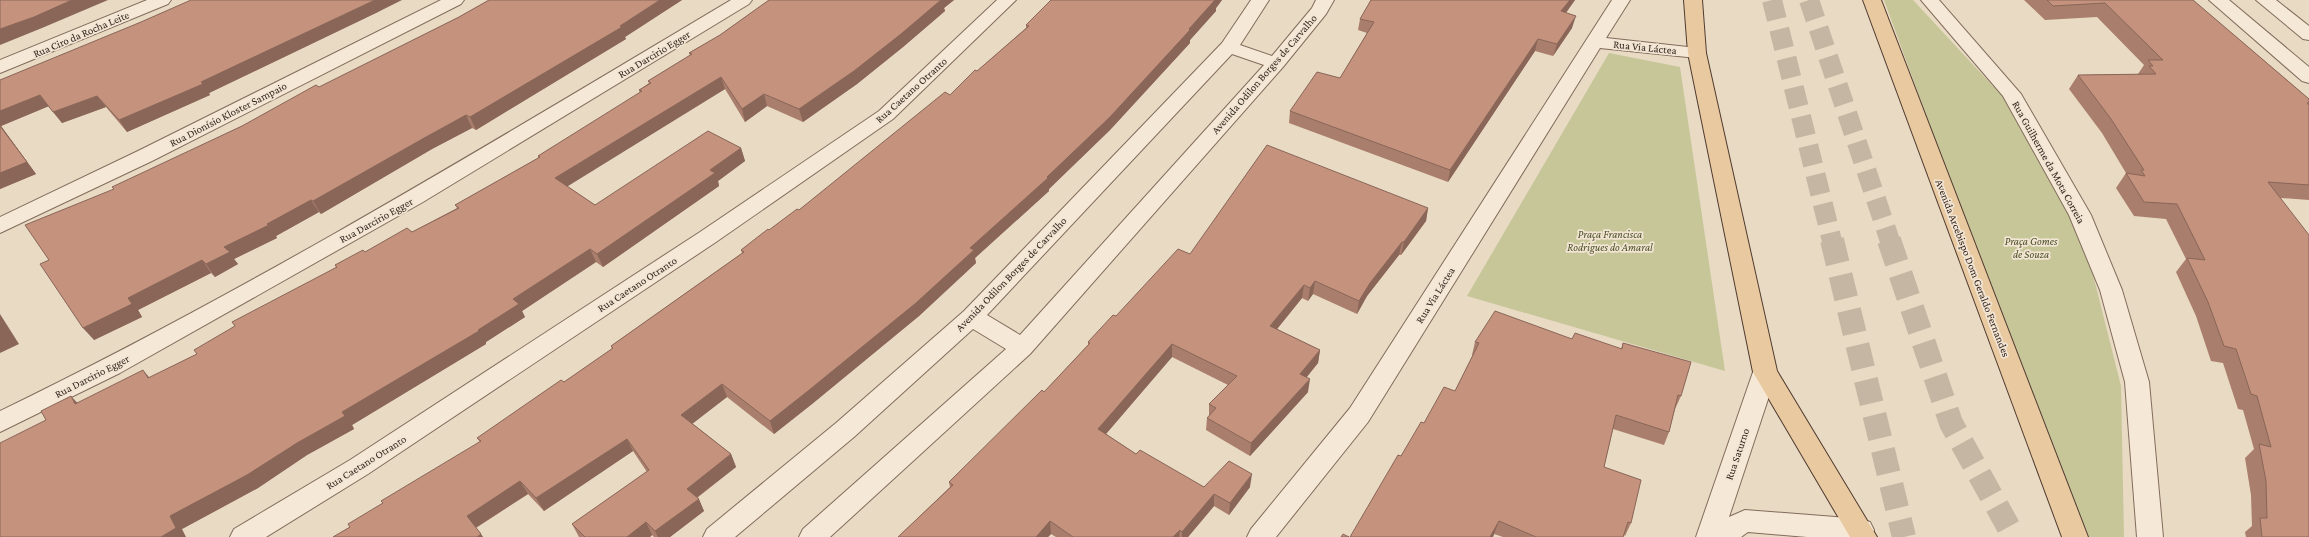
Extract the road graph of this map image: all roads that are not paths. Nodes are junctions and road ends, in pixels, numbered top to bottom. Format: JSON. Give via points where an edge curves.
{"nodes":[{"id":1,"x":162,"y":0,"type":"edge"},
{"id":2,"x":455,"y":0,"type":"edge"},
{"id":3,"x":743,"y":0,"type":"edge"},
{"id":4,"x":1007,"y":0,"type":"edge"},
{"id":5,"x":1260,"y":0,"type":"edge"},
{"id":6,"x":1326,"y":0,"type":"edge"},
{"id":7,"x":1621,"y":0,"type":"edge"},
{"id":8,"x":1693,"y":0,"type":"edge"},
{"id":9,"x":1872,"y":0,"type":"edge"},
{"id":10,"x":1930,"y":0,"type":"edge"},
{"id":11,"x":2268,"y":2,"type":"edge"},
{"id":12,"x":2222,"y":3,"type":"edge"},
{"id":13,"x":2309,"y":36,"type":"edge"},
{"id":14,"x":1594,"y":42,"type":"junction"},
{"id":15,"x":1229,"y":47,"type":"junction"},
{"id":16,"x":1697,"y":53,"type":"junction"},
{"id":17,"x":1276,"y":63,"type":"junction"},
{"id":18,"x":0,"y":67,"type":"edge"},
{"id":19,"x":2309,"y":77,"type":"edge"},
{"id":20,"x":0,"y":226,"type":"edge"},
{"id":21,"x":972,"y":317,"type":"junction"},
{"id":22,"x":1022,"y":348,"type":"junction"},
{"id":23,"x":1765,"y":372,"type":"junction"},
{"id":24,"x":0,"y":422,"type":"edge"},
{"id":25,"x":1862,"y":533,"type":"edge"},
{"id":26,"x":243,"y":537,"type":"edge"},
{"id":27,"x":716,"y":537,"type":"edge"},
{"id":28,"x":812,"y":537,"type":"edge"},
{"id":29,"x":1260,"y":537,"type":"edge"},
{"id":30,"x":1709,"y":537,"type":"edge"},
{"id":31,"x":1718,"y":537,"type":"edge"},
{"id":32,"x":2075,"y":537,"type":"edge"},
{"id":33,"x":2150,"y":537,"type":"edge"}],
"edges":[{"from":1,"to":18,"type":"street","name":"Rua Ciro da Rocha Leite"},
{"from":2,"to":20,"type":"street","name":"Rua Dionísio Kloster Sampaio","via":[[152,153]]},
{"from":3,"to":24,"type":"street","name":"Rua Darcirio Egger","via":[[416,198],[112,367]]},
{"from":4,"to":26,"type":"street","name":"Rua Caetano Otranto","via":[[886,115],[708,237],[366,463]]},
{"from":5,"to":15,"type":"street","name":"Avenida Odilon Borges de Carvalho"},
{"from":6,"to":17,"type":"street","name":"Avenida Odilon Borges de Carvalho"},
{"from":7,"to":14,"type":"street","name":"Rua Via Láctea"},
{"from":8,"to":16,"type":"main road"},
{"from":9,"to":32,"type":"main road","name":"Avenida Arcebispo Dom Geraldo Fernandes"},
{"from":10,"to":33,"type":"street","name":"Rua Guilherme da Mota Correia","via":[[2011,94],[2080,215],[2111,290],[2136,382]]},
{"from":11,"to":12,"type":"street"},
{"from":11,"to":13,"type":"street"},
{"from":12,"to":19,"type":"street"},
{"from":14,"to":16,"type":"street","name":"Rua Via Láctea"},
{"from":14,"to":29,"type":"street","name":"Rua Via Láctea","via":[[1359,415]]},
{"from":15,"to":17,"type":"street"},
{"from":15,"to":21,"type":"street","name":"Avenida Odilon Borges de Carvalho"},
{"from":16,"to":23,"type":"main road"},
{"from":17,"to":22,"type":"street","name":"Avenida Odilon Borges de Carvalho"},
{"from":21,"to":22,"type":"street"},
{"from":21,"to":27,"type":"street","name":"Avenida Odilon Borges de Carvalho","via":[[845,430]]},
{"from":22,"to":28,"type":"street","name":"Avenida Odilon Borges de Carvalho"},
{"from":23,"to":25,"type":"main road"},
{"from":23,"to":30,"type":"street","name":"Rua Saturno"},
{"from":25,"to":31,"type":"street","via":[[1745,521]]}]}
